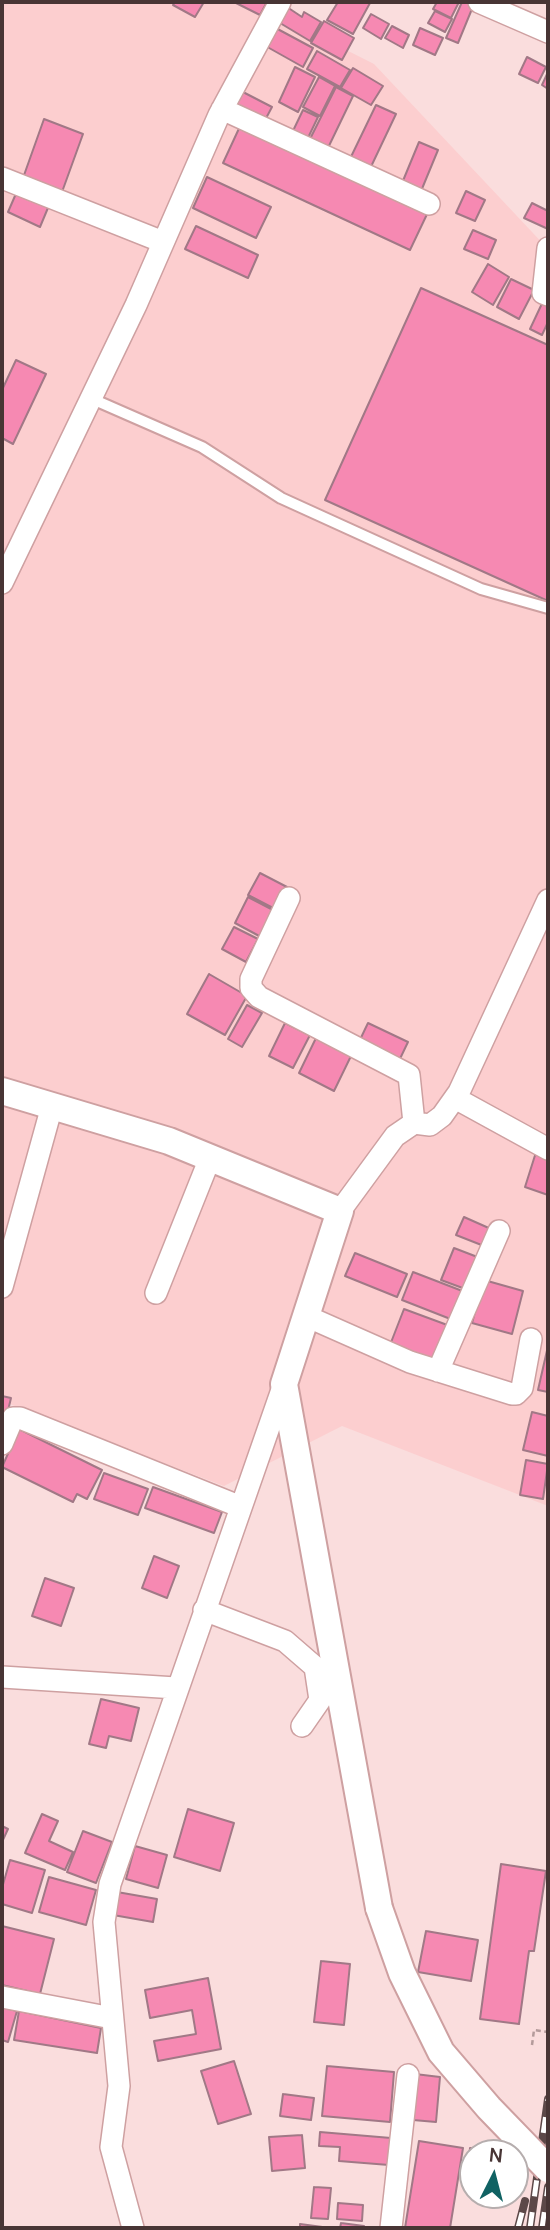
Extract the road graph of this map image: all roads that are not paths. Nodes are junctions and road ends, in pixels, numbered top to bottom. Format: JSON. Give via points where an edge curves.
{"nodes":[{"id":1,"x":280,"y":2,"type":"edge"},
{"id":2,"x":479,"y":2,"type":"edge"},
{"id":3,"x":548,"y":32,"type":"edge"},
{"id":4,"x":222,"y":109,"type":"junction"},
{"id":5,"x":2,"y":178,"type":"edge"},
{"id":6,"x":429,"y":204,"type":"dead end"},
{"id":7,"x":163,"y":242,"type":"junction"},
{"id":8,"x":548,"y":248,"type":"edge"},
{"id":9,"x":548,"y":295,"type":"edge"},
{"id":10,"x":90,"y":398,"type":"junction"},
{"id":11,"x":2,"y":583,"type":"edge"},
{"id":12,"x":548,"y":608,"type":"edge"},
{"id":13,"x":289,"y":898,"type":"dead end"},
{"id":14,"x":548,"y":900,"type":"edge"},
{"id":15,"x":2,"y":1091,"type":"edge"},
{"id":16,"x":455,"y":1098,"type":"junction"},
{"id":17,"x":52,"y":1106,"type":"junction"},
{"id":18,"x":414,"y":1123,"type":"junction"},
{"id":19,"x":548,"y":1149,"type":"edge"},
{"id":20,"x":210,"y":1158,"type":"junction"},
{"id":21,"x":340,"y":1211,"type":"junction"},
{"id":22,"x":499,"y":1231,"type":"dead end"},
{"id":23,"x":2,"y":1287,"type":"edge"},
{"id":24,"x":156,"y":1293,"type":"dead end"},
{"id":25,"x":306,"y":1316,"type":"junction"},
{"id":26,"x":531,"y":1339,"type":"dead end"},
{"id":27,"x":438,"y":1371,"type":"junction"},
{"id":28,"x":284,"y":1384,"type":"junction"},
{"id":29,"x":2,"y":1444,"type":"edge"},
{"id":30,"x":240,"y":1507,"type":"junction"},
{"id":31,"x":204,"y":1610,"type":"junction"},
{"id":32,"x":2,"y":1677,"type":"edge"},
{"id":33,"x":176,"y":1688,"type":"junction"},
{"id":34,"x":302,"y":1726,"type":"dead end"},
{"id":35,"x":2,"y":1997,"type":"edge"},
{"id":36,"x":112,"y":2018,"type":"junction"},
{"id":37,"x":408,"y":2075,"type":"dead end"},
{"id":38,"x":548,"y":2169,"type":"edge"},
{"id":39,"x":134,"y":2228,"type":"edge"},
{"id":40,"x":391,"y":2228,"type":"edge"}],
"edges":[{"from":1,"to":4,"type":"street"},
{"from":2,"to":3,"type":"street"},
{"from":4,"to":6,"type":"street"},
{"from":4,"to":7,"type":"street"},
{"from":5,"to":7,"type":"street"},
{"from":7,"to":10,"type":"street"},
{"from":8,"to":9,"type":"street","via":[[543,293]]},
{"from":10,"to":11,"type":"street"},
{"from":10,"to":12,"type":"lane","via":[[202,447],[281,498],[481,589]]},
{"from":13,"to":18,"type":"street","via":[[251,979],[251,988],[259,998],[409,1075]]},
{"from":14,"to":16,"type":"street"},
{"from":15,"to":17,"type":"street"},
{"from":16,"to":18,"type":"street","via":[[430,1125]]},
{"from":16,"to":19,"type":"street"},
{"from":17,"to":20,"type":"street"},
{"from":17,"to":23,"type":"street"},
{"from":18,"to":21,"type":"street","via":[[395,1136]]},
{"from":20,"to":21,"type":"street"},
{"from":20,"to":24,"type":"street"},
{"from":21,"to":25,"type":"street"},
{"from":22,"to":27,"type":"street"},
{"from":25,"to":27,"type":"street"},
{"from":25,"to":28,"type":"street"},
{"from":26,"to":27,"type":"street","via":[[522,1388],[516,1395]]},
{"from":28,"to":30,"type":"street"},
{"from":28,"to":38,"type":"street","bridge":true,"via":[[379,1908],[402,1973],[441,2052]]},
{"from":29,"to":30,"type":"street","via":[[13,1418],[20,1418]]},
{"from":30,"to":31,"type":"street"},
{"from":31,"to":33,"type":"street"},
{"from":31,"to":34,"type":"street","via":[[285,1641],[314,1667],[320,1700]]},
{"from":32,"to":33,"type":"street"},
{"from":33,"to":36,"type":"street","via":[[110,1884],[104,1922]]},
{"from":35,"to":36,"type":"street"},
{"from":36,"to":39,"type":"street","via":[[119,2086],[111,2147]]},
{"from":37,"to":40,"type":"street"}]}
